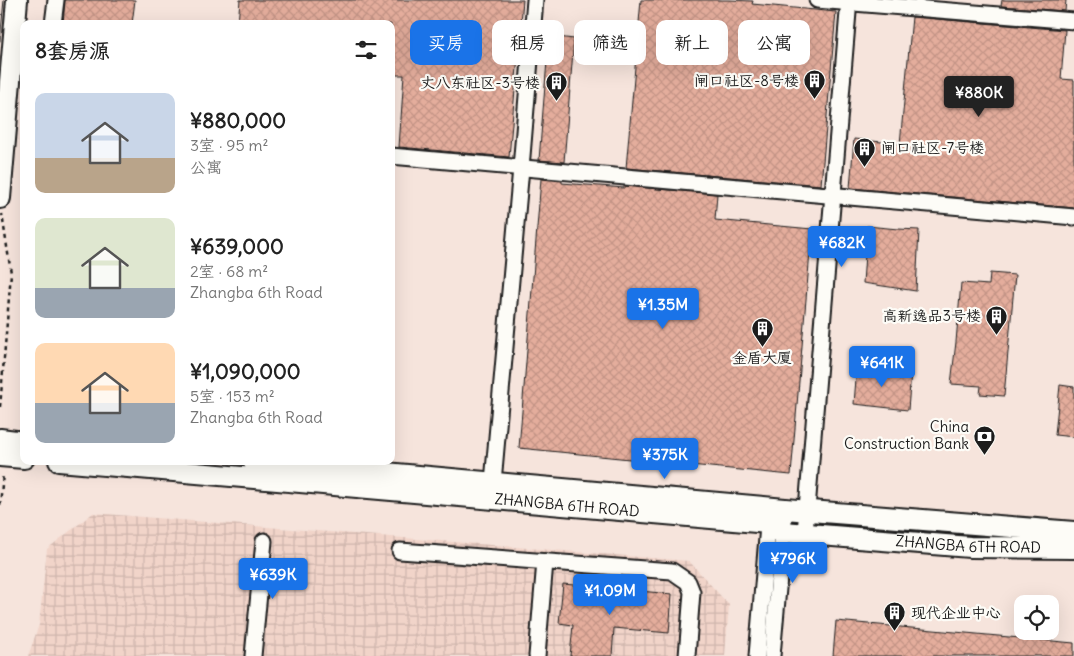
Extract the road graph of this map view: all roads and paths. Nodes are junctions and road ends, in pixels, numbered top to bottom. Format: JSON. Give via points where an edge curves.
{"nodes":[{"id":1,"x":17,"y":0,"type":"edge"},
{"id":2,"x":56,"y":0,"type":"edge"},
{"id":3,"x":534,"y":0,"type":"edge"},
{"id":4,"x":817,"y":0,"type":"edge"},
{"id":5,"x":849,"y":2,"type":"edge"},
{"id":6,"x":54,"y":20,"type":"edge"},
{"id":7,"x":1074,"y":21,"type":"edge"},
{"id":8,"x":395,"y":156,"type":"edge"},
{"id":9,"x":521,"y":168,"type":"junction"},
{"id":10,"x":833,"y":196,"type":"junction"},
{"id":11,"x":0,"y":198,"type":"edge"},
{"id":12,"x":1074,"y":217,"type":"edge"},
{"id":13,"x":0,"y":407,"type":"edge"},
{"id":14,"x":0,"y":439,"type":"edge"},
{"id":15,"x":20,"y":442,"type":"edge"},
{"id":16,"x":0,"y":456,"type":"edge"},
{"id":17,"x":20,"y":458,"type":"edge"},
{"id":18,"x":109,"y":465,"type":"edge"},
{"id":19,"x":299,"y":465,"type":"edge"},
{"id":20,"x":493,"y":482,"type":"junction"},
{"id":21,"x":806,"y":510,"type":"junction"},
{"id":22,"x":776,"y":518,"type":"junction"},
{"id":23,"x":1074,"y":532,"type":"edge"},
{"id":24,"x":805,"y":533,"type":"junction"},
{"id":25,"x":264,"y":541,"type":"dead end"},
{"id":26,"x":1074,"y":548,"type":"edge"},
{"id":27,"x":400,"y":551,"type":"dead end"},
{"id":28,"x":545,"y":562,"type":"junction"},
{"id":29,"x":253,"y":656,"type":"edge"},
{"id":30,"x":538,"y":656,"type":"edge"},
{"id":31,"x":687,"y":656,"type":"edge"},
{"id":32,"x":757,"y":656,"type":"edge"},
{"id":33,"x":772,"y":656,"type":"edge"}],
"edges":[{"from":1,"to":11,"type":"main road"},
{"from":2,"to":6,"type":"street"},
{"from":3,"to":9,"type":"street"},
{"from":4,"to":5,"type":"street"},
{"from":5,"to":7,"type":"street"},
{"from":5,"to":10,"type":"street"},
{"from":8,"to":9,"type":"street"},
{"from":9,"to":10,"type":"street"},
{"from":9,"to":20,"type":"street"},
{"from":10,"to":12,"type":"street"},
{"from":10,"to":21,"type":"street"},
{"from":11,"to":13,"type":"path","via":[[11,273]]},
{"from":14,"to":15,"type":"main road"},
{"from":16,"to":17,"type":"main road"},
{"from":18,"to":22,"type":"main road","name":"ZHANGBA 6TH ROAD"},
{"from":19,"to":20,"type":"main road","name":"ZHANGBA 6TH ROAD"},
{"from":20,"to":22,"type":"main road","name":"ZHANGBA 6TH ROAD"},
{"from":21,"to":22,"type":"main road","name":"ZHANGBA 6TH ROAD"},
{"from":21,"to":23,"type":"main road","name":"ZHANGBA 6TH ROAD"},
{"from":21,"to":24,"type":"street"},
{"from":22,"to":24,"type":"main road","name":"ZHANGBA 6TH ROAD"},
{"from":22,"to":32,"type":"street"},
{"from":22,"to":33,"type":"street"},
{"from":24,"to":26,"type":"main road","name":"ZHANGBA 6TH ROAD","via":[[970,547]]},
{"from":25,"to":29,"type":"street"},
{"from":27,"to":28,"type":"street"},
{"from":28,"to":30,"type":"street"},
{"from":28,"to":31,"type":"street","via":[[672,571],[688,582],[692,592]]}]}
